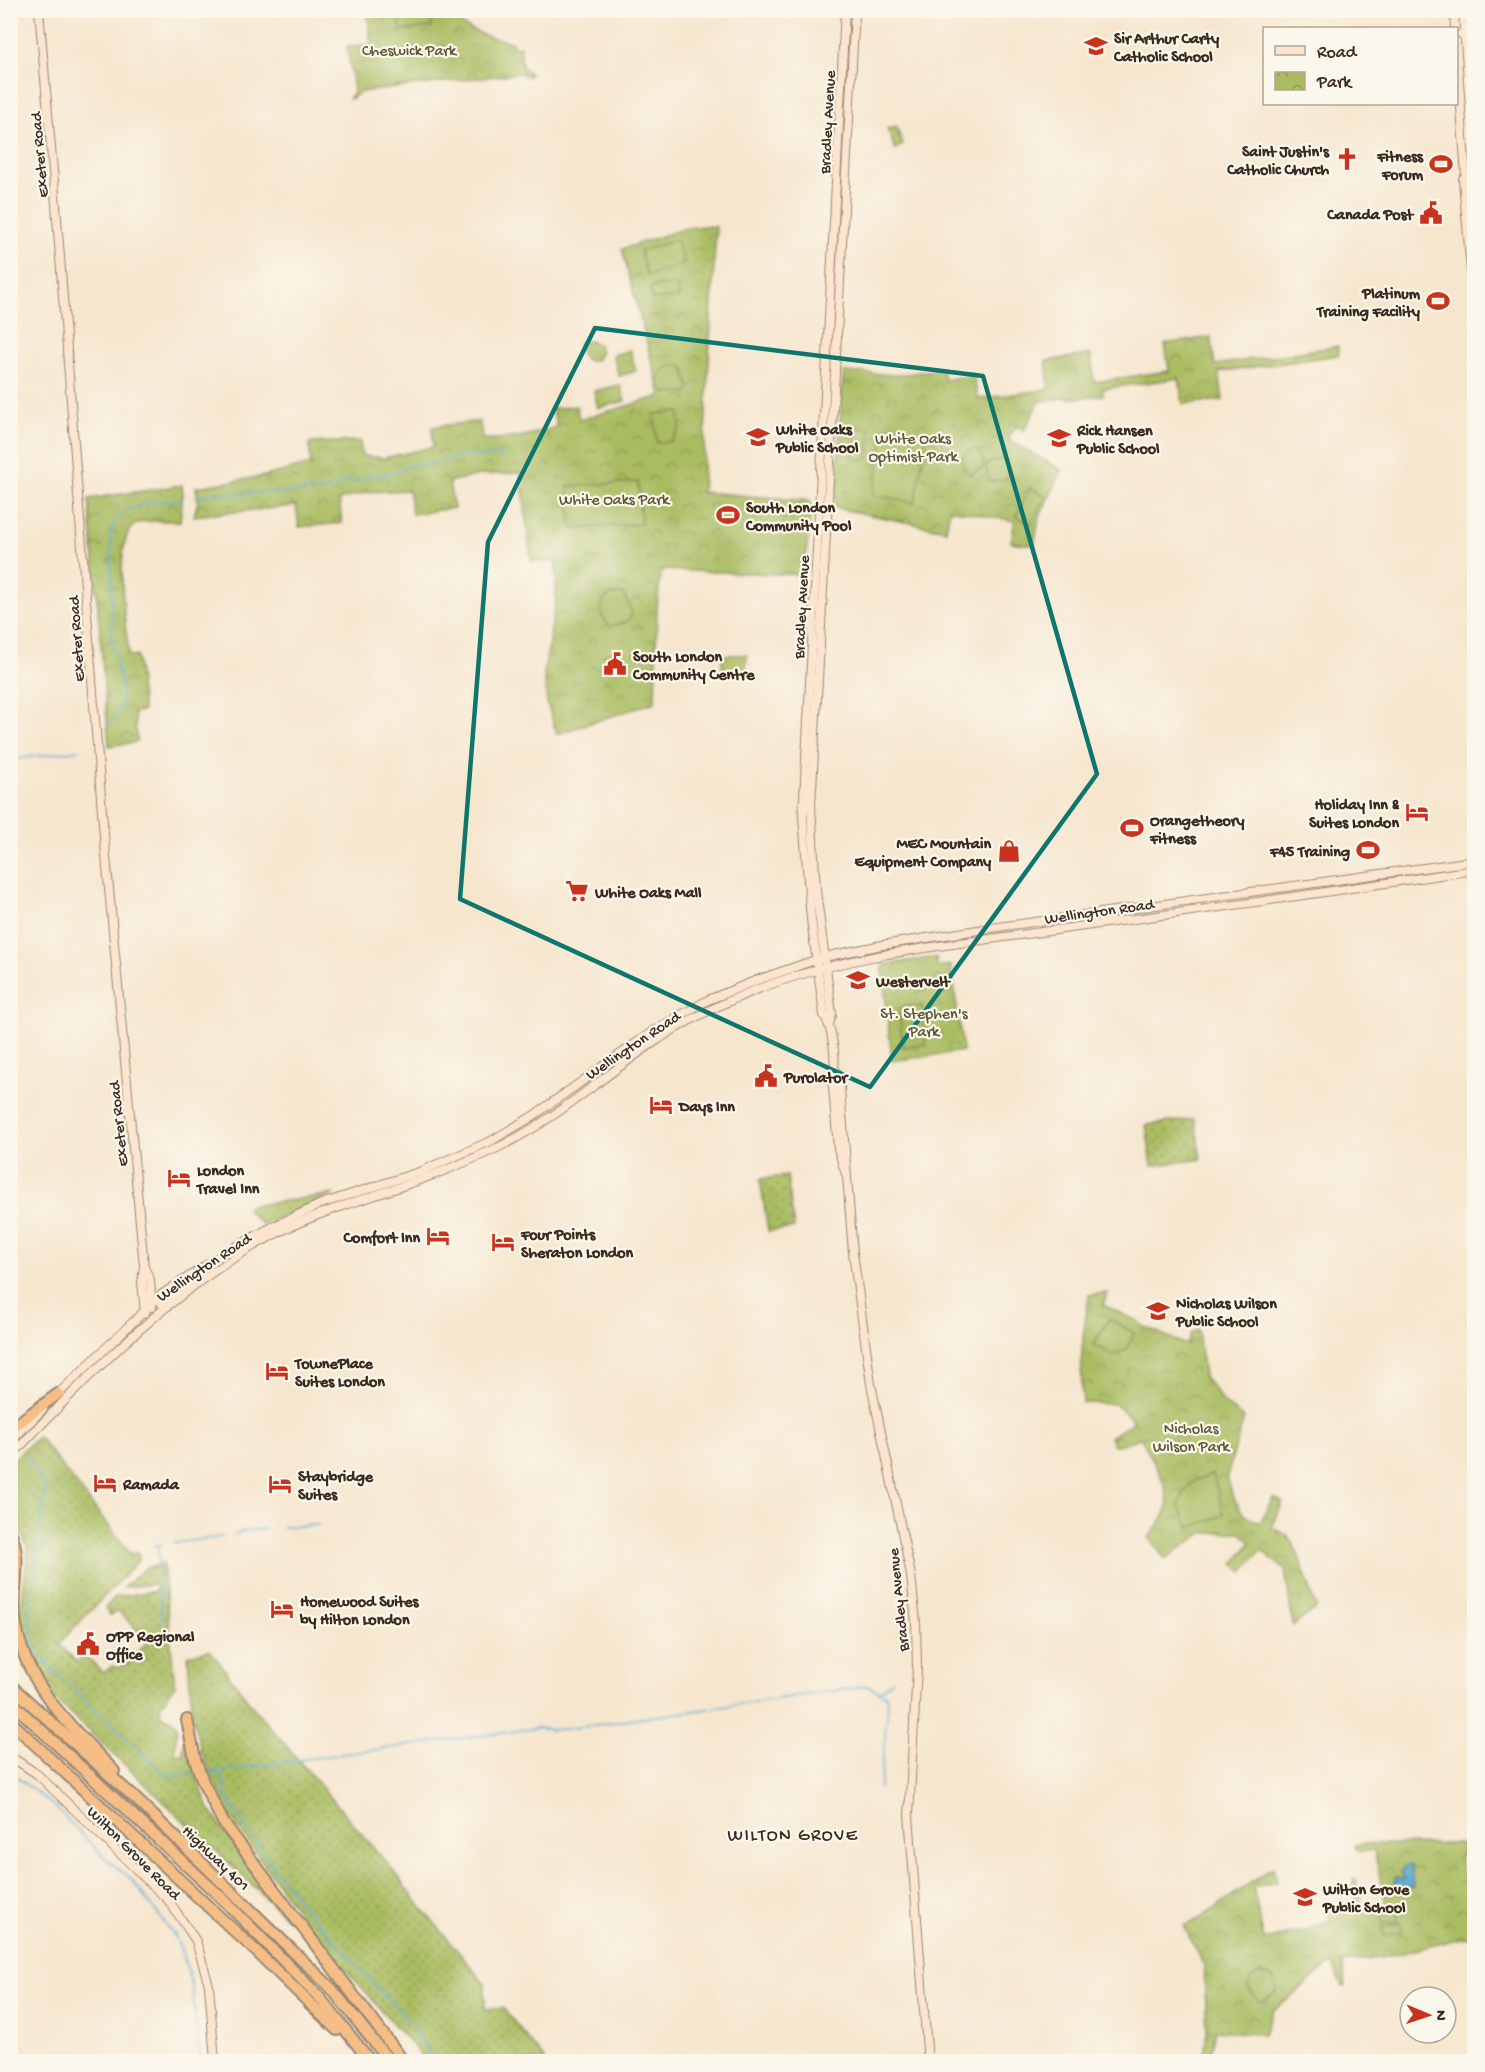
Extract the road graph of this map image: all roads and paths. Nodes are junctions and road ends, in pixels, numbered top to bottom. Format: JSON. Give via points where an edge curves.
{"nodes":[{"id":1,"x":39,"y":10,"type":"edge"},
{"id":2,"x":845,"y":10,"type":"edge"},
{"id":3,"x":855,"y":10,"type":"edge"},
{"id":4,"x":1454,"y":10,"type":"edge"},
{"id":5,"x":1455,"y":27,"type":"edge"},
{"id":6,"x":1458,"y":68,"type":"edge"},
{"id":7,"x":1466,"y":176,"type":"junction"},
{"id":8,"x":1474,"y":238,"type":"edge"},
{"id":9,"x":1474,"y":295,"type":"edge"},
{"id":10,"x":1474,"y":861,"type":"edge"},
{"id":11,"x":1474,"y":870,"type":"edge"},
{"id":12,"x":1387,"y":874,"type":"junction"},
{"id":13,"x":1388,"y":883,"type":"junction"},
{"id":14,"x":820,"y":958,"type":"junction"},
{"id":15,"x":822,"y":967,"type":"junction"},
{"id":16,"x":660,"y":1027,"type":"junction"},
{"id":17,"x":665,"y":1035,"type":"junction"},
{"id":18,"x":144,"y":1266,"type":"junction"},
{"id":19,"x":200,"y":1269,"type":"junction"},
{"id":20,"x":152,"y":1303,"type":"junction"},
{"id":21,"x":150,"y":1314,"type":"junction"},
{"id":22,"x":58,"y":1394,"type":"junction"},
{"id":23,"x":10,"y":1429,"type":"edge"},
{"id":24,"x":10,"y":1442,"type":"edge"},
{"id":25,"x":10,"y":1457,"type":"edge"},
{"id":26,"x":10,"y":1532,"type":"edge"},
{"id":27,"x":10,"y":1685,"type":"edge"},
{"id":28,"x":10,"y":1701,"type":"edge"},
{"id":29,"x":187,"y":1720,"type":"dead end"},
{"id":30,"x":10,"y":1721,"type":"edge"},
{"id":31,"x":10,"y":1727,"type":"edge"},
{"id":32,"x":38,"y":1746,"type":"junction"},
{"id":33,"x":10,"y":1756,"type":"edge"},
{"id":34,"x":136,"y":1799,"type":"junction"},
{"id":35,"x":215,"y":2061,"type":"edge"},
{"id":36,"x":363,"y":2061,"type":"edge"},
{"id":37,"x":371,"y":2061,"type":"edge"},
{"id":38,"x":390,"y":2061,"type":"edge"},
{"id":39,"x":404,"y":2061,"type":"edge"},
{"id":40,"x":928,"y":2061,"type":"edge"}],
"edges":[{"from":1,"to":18,"type":"main road","name":"Exeter Road","via":[[103,824]]},
{"from":2,"to":14,"type":"main road","name":"Bradley Avenue","via":[[803,807]]},
{"from":3,"to":14,"type":"main road","name":"Bradley Avenue","via":[[811,806]]},
{"from":4,"to":5,"type":"main road"},
{"from":6,"to":7,"type":"main road"},
{"from":7,"to":8,"type":"main road","via":[[1470,180]]},
{"from":7,"to":9,"type":"main road","via":[[1463,179]]},
{"from":10,"to":12,"type":"main road","name":"Wellington Road"},
{"from":11,"to":13,"type":"main road","name":"Wellington Road"},
{"from":12,"to":13,"type":"main road"},
{"from":12,"to":14,"type":"main road","name":"Wellington Road","via":[[981,930]]},
{"from":13,"to":15,"type":"main road","name":"Wellington Road","via":[[928,946]]},
{"from":14,"to":15,"type":"main road","name":"Bradley Avenue"},
{"from":14,"to":16,"type":"main road","name":"Wellington Road","via":[[708,1000]]},
{"from":15,"to":17,"type":"main road","name":"Wellington Road","via":[[713,1008]]},
{"from":15,"to":40,"type":"main road","name":"Bradley Avenue","via":[[838,1149],[846,1175],[871,1384],[911,1575],[916,1623],[909,1815]]},
{"from":16,"to":17,"type":"main road"},
{"from":16,"to":19,"type":"main road","name":"Wellington Road","via":[[507,1133],[419,1172],[321,1204]]},
{"from":17,"to":21,"type":"main road","name":"Wellington Road","via":[[511,1141],[422,1179],[320,1213],[278,1233]]},
{"from":18,"to":20,"type":"main road","name":"Exeter Road"},
{"from":18,"to":21,"type":"main road","name":"Exeter Road","via":[[142,1282]]},
{"from":19,"to":20,"type":"main road","name":"Wellington Road"},
{"from":19,"to":21,"type":"main road"},
{"from":20,"to":21,"type":"main road","name":"Wellington Road"},
{"from":21,"to":22,"type":"main road","name":"Wellington Road"},
{"from":21,"to":25,"type":"main road","name":"Exeter Road","via":[[146,1324]]},
{"from":22,"to":23,"type":"highway"},
{"from":22,"to":24,"type":"main road","name":"Wellington Road"},
{"from":26,"to":34,"type":"highway","via":[[18,1560],[15,1616],[23,1656],[43,1693]]},
{"from":27,"to":34,"type":"highway","name":"Highway 401"},
{"from":28,"to":37,"type":"highway","name":"Highway 401","via":[[226,1902],[320,1998]]},
{"from":29,"to":39,"type":"highway","via":[[203,1782],[223,1822]]},
{"from":30,"to":32,"type":"highway"},
{"from":31,"to":32,"type":"highway"},
{"from":32,"to":36,"type":"highway","via":[[333,2025]]},
{"from":33,"to":35,"type":"main road","name":"Wilton Grove Road","via":[[37,1774],[169,1901],[196,1941],[209,1985]]},
{"from":34,"to":38,"type":"highway","name":"Highway 401","via":[[332,1989]]}]}
